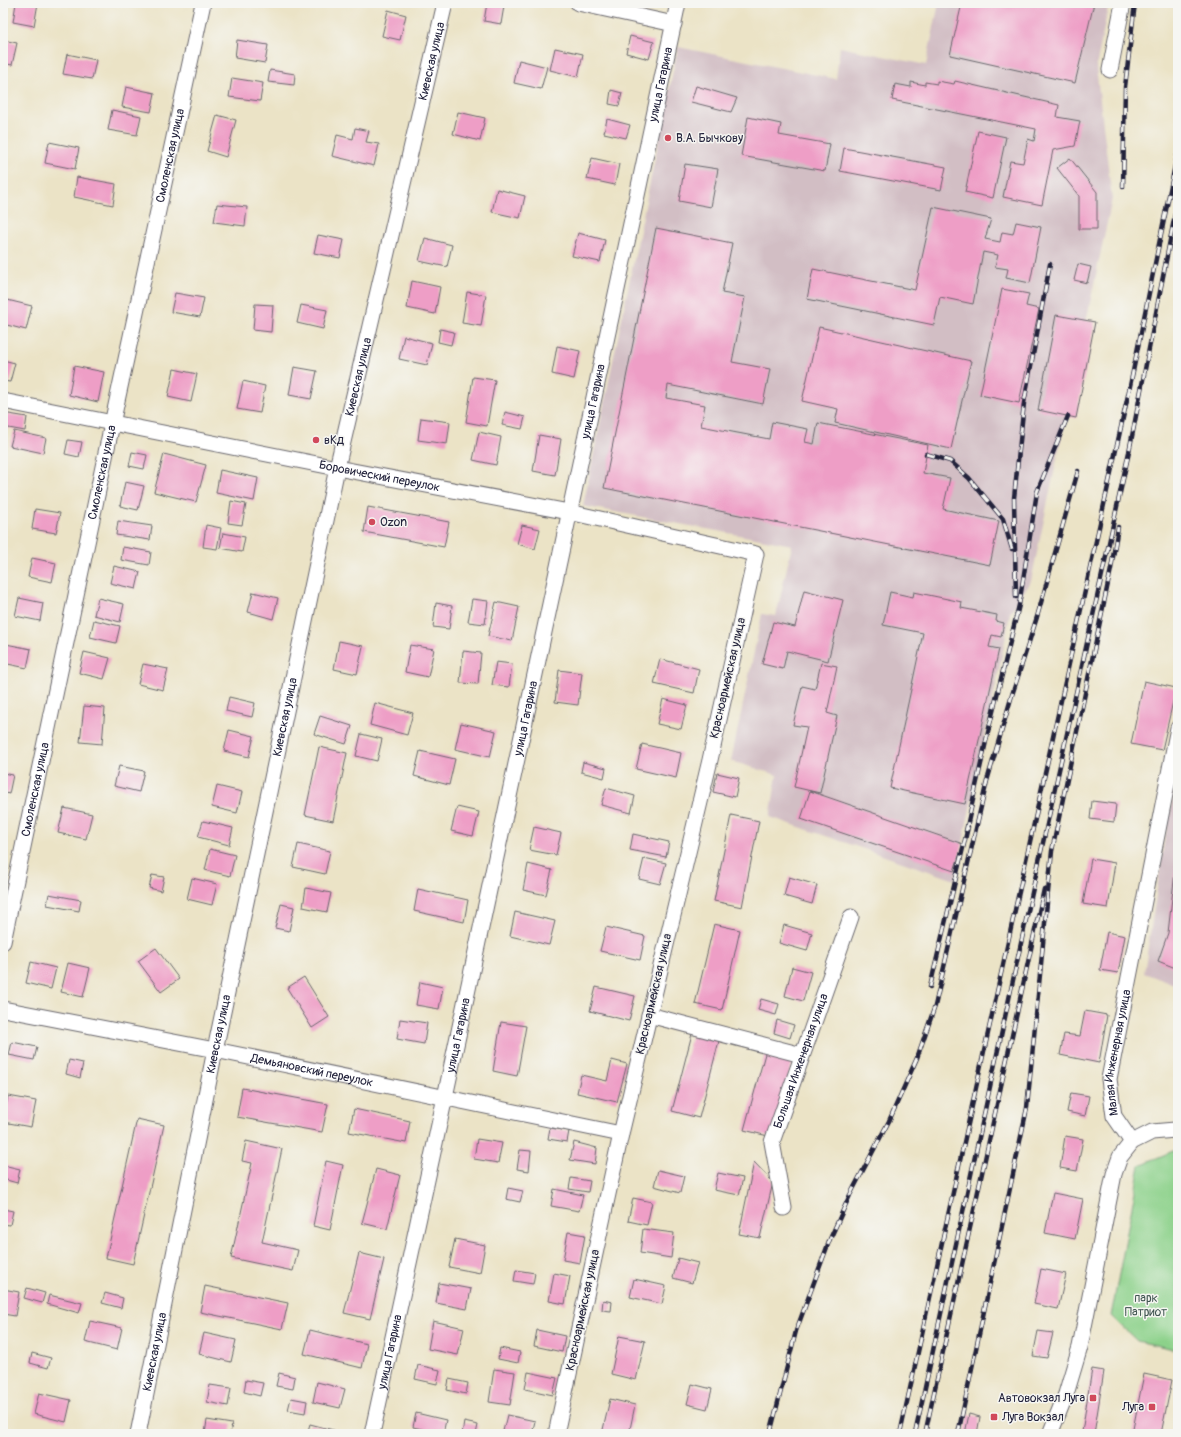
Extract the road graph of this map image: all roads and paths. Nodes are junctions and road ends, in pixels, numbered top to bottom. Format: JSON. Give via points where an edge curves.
{"nodes":[{"id":1,"x":203,"y":3,"type":"edge"},
{"id":2,"x":445,"y":3,"type":"edge"},
{"id":3,"x":578,"y":3,"type":"edge"},
{"id":4,"x":678,"y":3,"type":"edge"},
{"id":5,"x":1123,"y":3,"type":"edge"},
{"id":6,"x":674,"y":24,"type":"junction"},
{"id":7,"x":1110,"y":70,"type":"dead end"},
{"id":8,"x":3,"y":401,"type":"edge"},
{"id":9,"x":112,"y":424,"type":"junction"},
{"id":10,"x":336,"y":468,"type":"junction"},
{"id":11,"x":569,"y":512,"type":"junction"},
{"id":12,"x":756,"y":554,"type":"joint"},
{"id":13,"x":1178,"y":728,"type":"edge"},
{"id":14,"x":851,"y":916,"type":"dead end"},
{"id":15,"x":3,"y":942,"type":"edge"},
{"id":16,"x":3,"y":1009,"type":"edge"},
{"id":17,"x":649,"y":1014,"type":"junction"},
{"id":18,"x":215,"y":1050,"type":"junction"},
{"id":19,"x":802,"y":1055,"type":"junction"},
{"id":20,"x":446,"y":1097,"type":"junction"},
{"id":21,"x":1178,"y":1132,"type":"edge"},
{"id":22,"x":621,"y":1134,"type":"junction"},
{"id":23,"x":1132,"y":1142,"type":"junction"},
{"id":24,"x":784,"y":1208,"type":"dead end"},
{"id":25,"x":138,"y":1434,"type":"edge"},
{"id":26,"x":372,"y":1434,"type":"edge"},
{"id":27,"x":556,"y":1434,"type":"edge"},
{"id":28,"x":1050,"y":1434,"type":"edge"}],
"edges":[{"from":1,"to":9,"type":"street","name":"Смоленская улица"},
{"from":2,"to":10,"type":"street","name":"Киевская улица"},
{"from":3,"to":6,"type":"street"},
{"from":4,"to":6,"type":"street","name":"улица Гагарина"},
{"from":5,"to":7,"type":"street"},
{"from":6,"to":11,"type":"street","name":"улица Гагарина"},
{"from":8,"to":9,"type":"street","name":"Боровический переулок"},
{"from":9,"to":10,"type":"street","name":"Боровический переулок"},
{"from":9,"to":15,"type":"street","name":"Смоленская улица"},
{"from":10,"to":11,"type":"street","name":"Боровический переулок"},
{"from":10,"to":18,"type":"street","name":"Киевская улица"},
{"from":11,"to":12,"type":"street","name":"Боровический переулок"},
{"from":11,"to":20,"type":"street","name":"улица Гагарина"},
{"from":12,"to":17,"type":"street","name":"Красноармейская улица"},
{"from":13,"to":23,"type":"street","name":"Малая Инженерная улица","via":[[1109,1079],[1114,1116]]},
{"from":14,"to":19,"type":"street","name":"Большая Инженерная улица"},
{"from":16,"to":18,"type":"street","name":"Демьяновский переулок"},
{"from":17,"to":19,"type":"street"},
{"from":17,"to":22,"type":"street","name":"Красноармейская улица"},
{"from":18,"to":20,"type":"street","name":"Демьяновский переулок"},
{"from":18,"to":25,"type":"street","name":"Киевская улица"},
{"from":19,"to":24,"type":"street","name":"Большая Инженерная улица","via":[[772,1142]]},
{"from":20,"to":22,"type":"street","name":"Демьяновский переулок"},
{"from":20,"to":26,"type":"street","name":"улица Гагарина"},
{"from":21,"to":23,"type":"street","via":[[1152,1132]]},
{"from":22,"to":27,"type":"street","name":"Красноармейская улица"},
{"from":23,"to":28,"type":"street","via":[[1120,1157],[1114,1174],[1080,1347],[1066,1394]]}]}
